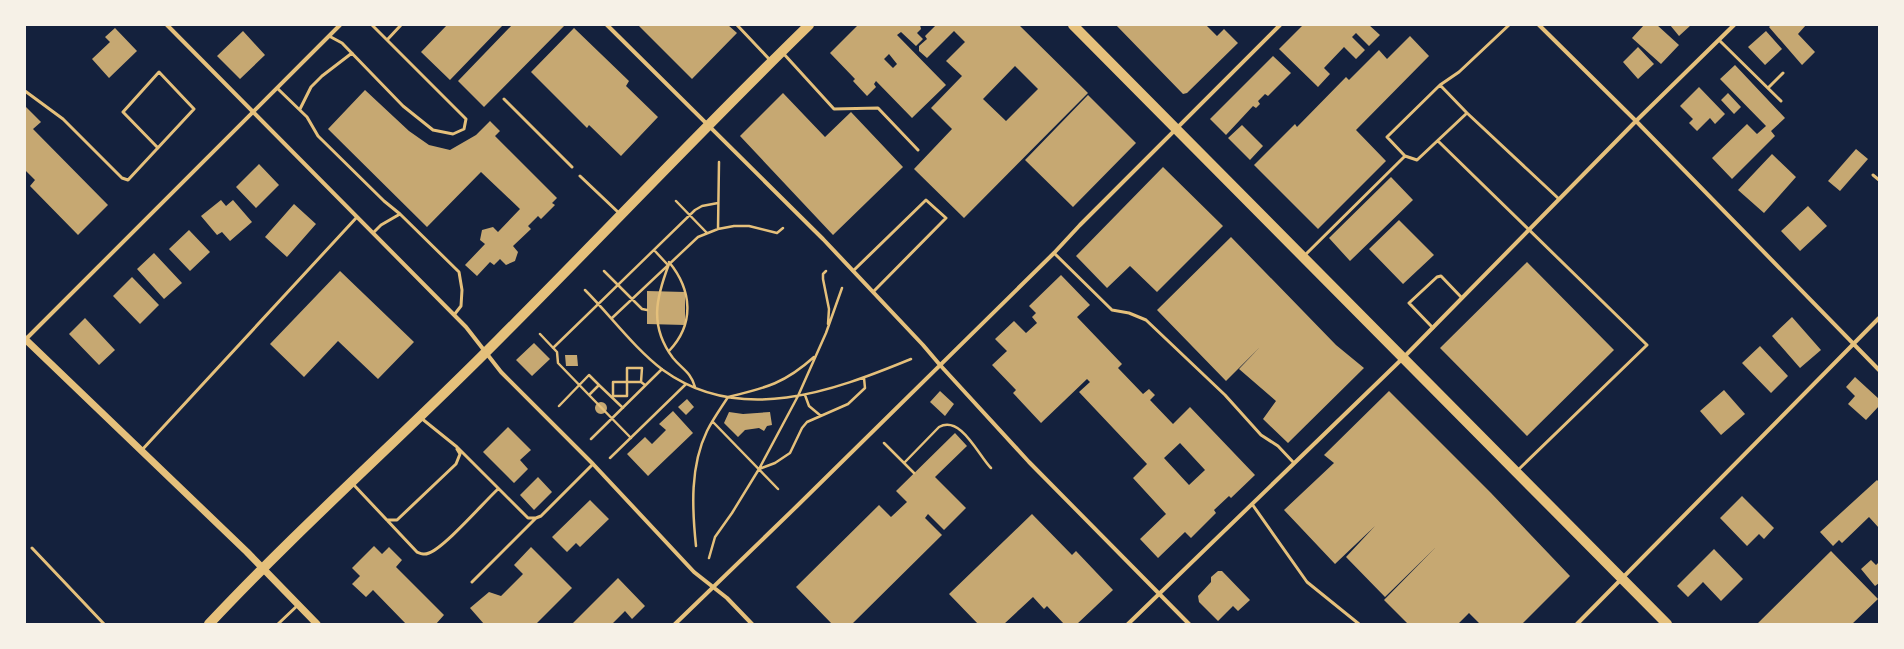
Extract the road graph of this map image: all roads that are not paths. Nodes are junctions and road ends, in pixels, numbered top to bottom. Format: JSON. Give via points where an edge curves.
{"nodes":[{"id":1,"x":167,"y":25,"type":"edge"},
{"id":2,"x":340,"y":25,"type":"edge"},
{"id":3,"x":372,"y":25,"type":"edge"},
{"id":4,"x":401,"y":25,"type":"edge"},
{"id":5,"x":607,"y":25,"type":"edge"},
{"id":6,"x":737,"y":25,"type":"edge"},
{"id":7,"x":809,"y":25,"type":"edge"},
{"id":8,"x":1073,"y":25,"type":"edge"},
{"id":9,"x":1280,"y":25,"type":"edge"},
{"id":10,"x":1509,"y":25,"type":"edge"},
{"id":11,"x":1539,"y":25,"type":"edge"},
{"id":12,"x":1734,"y":25,"type":"edge"},
{"id":13,"x":329,"y":36,"type":"junction"},
{"id":14,"x":387,"y":40,"type":"junction"},
{"id":15,"x":1719,"y":40,"type":"junction"},
{"id":16,"x":782,"y":52,"type":"junction"},
{"id":17,"x":352,"y":53,"type":"junction"},
{"id":18,"x":771,"y":62,"type":"junction"},
{"id":19,"x":1783,"y":73,"type":"dead end"},
{"id":20,"x":1440,"y":85,"type":"junction"},
{"id":21,"x":278,"y":88,"type":"junction"},
{"id":22,"x":1768,"y":88,"type":"junction"},
{"id":23,"x":25,"y":91,"type":"edge"},
{"id":24,"x":504,"y":99,"type":"dead end"},
{"id":25,"x":1781,"y":101,"type":"dead end"},
{"id":26,"x":300,"y":109,"type":"junction"},
{"id":27,"x":253,"y":112,"type":"junction"},
{"id":28,"x":1467,"y":113,"type":"junction"},
{"id":29,"x":1636,"y":121,"type":"junction"},
{"id":30,"x":708,"y":124,"type":"junction"},
{"id":31,"x":1175,"y":129,"type":"junction"},
{"id":32,"x":1438,"y":141,"type":"junction"},
{"id":33,"x":158,"y":148,"type":"junction"},
{"id":34,"x":918,"y":150,"type":"dead end"},
{"id":35,"x":1404,"y":156,"type":"junction"},
{"id":36,"x":572,"y":167,"type":"dead end"},
{"id":37,"x":1873,"y":175,"type":"dead end"},
{"id":38,"x":580,"y":176,"type":"dead end"},
{"id":39,"x":1879,"y":180,"type":"edge"},
{"id":40,"x":1559,"y":199,"type":"junction"},
{"id":41,"x":400,"y":214,"type":"junction"},
{"id":42,"x":620,"y":214,"type":"junction"},
{"id":43,"x":357,"y":217,"type":"junction"},
{"id":44,"x":1528,"y":230,"type":"junction"},
{"id":45,"x":373,"y":233,"type":"junction"},
{"id":46,"x":1054,"y":253,"type":"junction"},
{"id":47,"x":1303,"y":258,"type":"junction"},
{"id":48,"x":853,"y":271,"type":"junction"},
{"id":49,"x":873,"y":292,"type":"junction"},
{"id":50,"x":1462,"y":298,"type":"junction"},
{"id":51,"x":454,"y":315,"type":"junction"},
{"id":52,"x":1879,"y":318,"type":"edge"},
{"id":53,"x":1433,"y":328,"type":"junction"},
{"id":54,"x":25,"y":340,"type":"edge"},
{"id":55,"x":1853,"y":344,"type":"junction"},
{"id":56,"x":485,"y":353,"type":"junction"},
{"id":57,"x":1403,"y":358,"type":"junction"},
{"id":58,"x":940,"y":365,"type":"junction"},
{"id":59,"x":1879,"y":370,"type":"edge"},
{"id":60,"x":419,"y":416,"type":"junction"},
{"id":61,"x":457,"y":447,"type":"junction"},
{"id":62,"x":141,"y":451,"type":"junction"},
{"id":63,"x":1294,"y":463,"type":"junction"},
{"id":64,"x":593,"y":464,"type":"junction"},
{"id":65,"x":1516,"y":471,"type":"junction"},
{"id":66,"x":351,"y":482,"type":"junction"},
{"id":67,"x":498,"y":489,"type":"junction"},
{"id":68,"x":1252,"y":504,"type":"junction"},
{"id":69,"x":536,"y":518,"type":"junction"},
{"id":70,"x":385,"y":519,"type":"junction"},
{"id":71,"x":32,"y":548,"type":"dead end"},
{"id":72,"x":262,"y":567,"type":"junction"},
{"id":73,"x":1622,"y":578,"type":"junction"},
{"id":74,"x":472,"y":582,"type":"dead end"},
{"id":75,"x":713,"y":586,"type":"junction"},
{"id":76,"x":1159,"y":593,"type":"junction"},
{"id":77,"x":298,"y":605,"type":"junction"},
{"id":78,"x":104,"y":624,"type":"edge"},
{"id":79,"x":209,"y":624,"type":"edge"},
{"id":80,"x":278,"y":624,"type":"edge"},
{"id":81,"x":317,"y":624,"type":"edge"},
{"id":82,"x":675,"y":624,"type":"edge"},
{"id":83,"x":752,"y":624,"type":"edge"},
{"id":84,"x":1128,"y":624,"type":"edge"},
{"id":85,"x":1189,"y":624,"type":"edge"},
{"id":86,"x":1359,"y":624,"type":"edge"},
{"id":87,"x":1577,"y":624,"type":"edge"},
{"id":88,"x":1667,"y":624,"type":"edge"}],
"edges":[{"from":1,"to":27,"type":"street"},
{"from":2,"to":13,"type":"street"},
{"from":3,"to":14,"type":"lane"},
{"from":4,"to":14,"type":"lane"},
{"from":5,"to":30,"type":"street"},
{"from":6,"to":18,"type":"lane"},
{"from":7,"to":16,"type":"main road"},
{"from":8,"to":31,"type":"main road"},
{"from":9,"to":31,"type":"street"},
{"from":10,"to":20,"type":"lane","via":[[1459,72]]},
{"from":11,"to":29,"type":"street"},
{"from":12,"to":15,"type":"street"},
{"from":13,"to":17,"type":"lane","via":[[342,43]]},
{"from":13,"to":21,"type":"street"},
{"from":14,"to":17,"type":"lane","via":[[466,120],[464,129],[454,134],[433,130],[403,106]]},
{"from":15,"to":22,"type":"lane"},
{"from":15,"to":29,"type":"street"},
{"from":16,"to":18,"type":"main road"},
{"from":16,"to":34,"type":"lane","via":[[834,109],[878,108]]},
{"from":17,"to":26,"type":"lane","via":[[311,87]]},
{"from":18,"to":30,"type":"main road"},
{"from":19,"to":22,"type":"lane"},
{"from":20,"to":28,"type":"lane"},
{"from":20,"to":35,"type":"lane","via":[[1387,137]]},
{"from":21,"to":26,"type":"lane"},
{"from":21,"to":27,"type":"street"},
{"from":22,"to":25,"type":"lane"},
{"from":23,"to":33,"type":"lane","via":[[63,119],[122,178],[128,180]]},
{"from":24,"to":36,"type":"lane"},
{"from":26,"to":41,"type":"lane","via":[[308,117],[318,136]]},
{"from":27,"to":43,"type":"street"},
{"from":27,"to":54,"type":"street"},
{"from":28,"to":32,"type":"lane"},
{"from":28,"to":40,"type":"lane"},
{"from":29,"to":40,"type":"street"},
{"from":29,"to":55,"type":"street"},
{"from":30,"to":42,"type":"main road"},
{"from":30,"to":48,"type":"street"},
{"from":31,"to":46,"type":"street"},
{"from":31,"to":47,"type":"main road"},
{"from":32,"to":35,"type":"lane","via":[[1417,160]]},
{"from":32,"to":44,"type":"lane"},
{"from":33,"to":33,"type":"lane","via":[[194,109],[159,72],[123,112]]},
{"from":35,"to":47,"type":"lane"},
{"from":37,"to":39,"type":"lane"},
{"from":38,"to":42,"type":"lane"},
{"from":40,"to":44,"type":"street"},
{"from":41,"to":45,"type":"lane"},
{"from":41,"to":51,"type":"lane","via":[[459,272],[461,306]]},
{"from":42,"to":56,"type":"main road"},
{"from":43,"to":45,"type":"street"},
{"from":43,"to":62,"type":"lane"},
{"from":44,"to":50,"type":"street"},
{"from":44,"to":65,"type":"lane","via":[[1647,345]]},
{"from":45,"to":51,"type":"street"},
{"from":46,"to":58,"type":"street"},
{"from":46,"to":63,"type":"lane","via":[[1112,310],[1146,320],[1225,394],[1261,435],[1278,446]]},
{"from":47,"to":57,"type":"main road"},
{"from":48,"to":49,"type":"street"},
{"from":48,"to":49,"type":"lane","via":[[926,200],[946,218]]},
{"from":49,"to":58,"type":"street"},
{"from":50,"to":53,"type":"street"},
{"from":50,"to":53,"type":"lane","via":[[1441,276],[1409,303]]},
{"from":51,"to":56,"type":"street"},
{"from":52,"to":55,"type":"street"},
{"from":53,"to":57,"type":"street"},
{"from":54,"to":62,"type":"street"},
{"from":55,"to":59,"type":"street"},
{"from":55,"to":73,"type":"street"},
{"from":56,"to":60,"type":"main road"},
{"from":56,"to":64,"type":"street"},
{"from":57,"to":63,"type":"street"},
{"from":57,"to":65,"type":"main road"},
{"from":58,"to":75,"type":"street"},
{"from":58,"to":76,"type":"street","via":[[1029,462]]},
{"from":60,"to":61,"type":"lane"},
{"from":60,"to":66,"type":"main road"},
{"from":61,"to":67,"type":"lane"},
{"from":61,"to":70,"type":"lane","via":[[460,454],[456,464],[397,520]]},
{"from":62,"to":72,"type":"street"},
{"from":63,"to":68,"type":"street"},
{"from":64,"to":69,"type":"lane"},
{"from":64,"to":75,"type":"street","via":[[694,572]]},
{"from":65,"to":73,"type":"main road"},
{"from":66,"to":70,"type":"lane"},
{"from":66,"to":72,"type":"main road"},
{"from":67,"to":69,"type":"lane","via":[[528,518]]},
{"from":67,"to":70,"type":"lane","via":[[442,544],[423,555]]},
{"from":68,"to":76,"type":"street"},
{"from":68,"to":86,"type":"lane","via":[[1306,582]]},
{"from":69,"to":74,"type":"lane"},
{"from":71,"to":78,"type":"lane"},
{"from":72,"to":77,"type":"street"},
{"from":72,"to":79,"type":"main road"},
{"from":73,"to":87,"type":"street"},
{"from":73,"to":88,"type":"main road"},
{"from":75,"to":82,"type":"street"},
{"from":75,"to":83,"type":"street"},
{"from":76,"to":84,"type":"street"},
{"from":76,"to":85,"type":"street"},
{"from":77,"to":80,"type":"lane"},
{"from":77,"to":81,"type":"street"}]}
